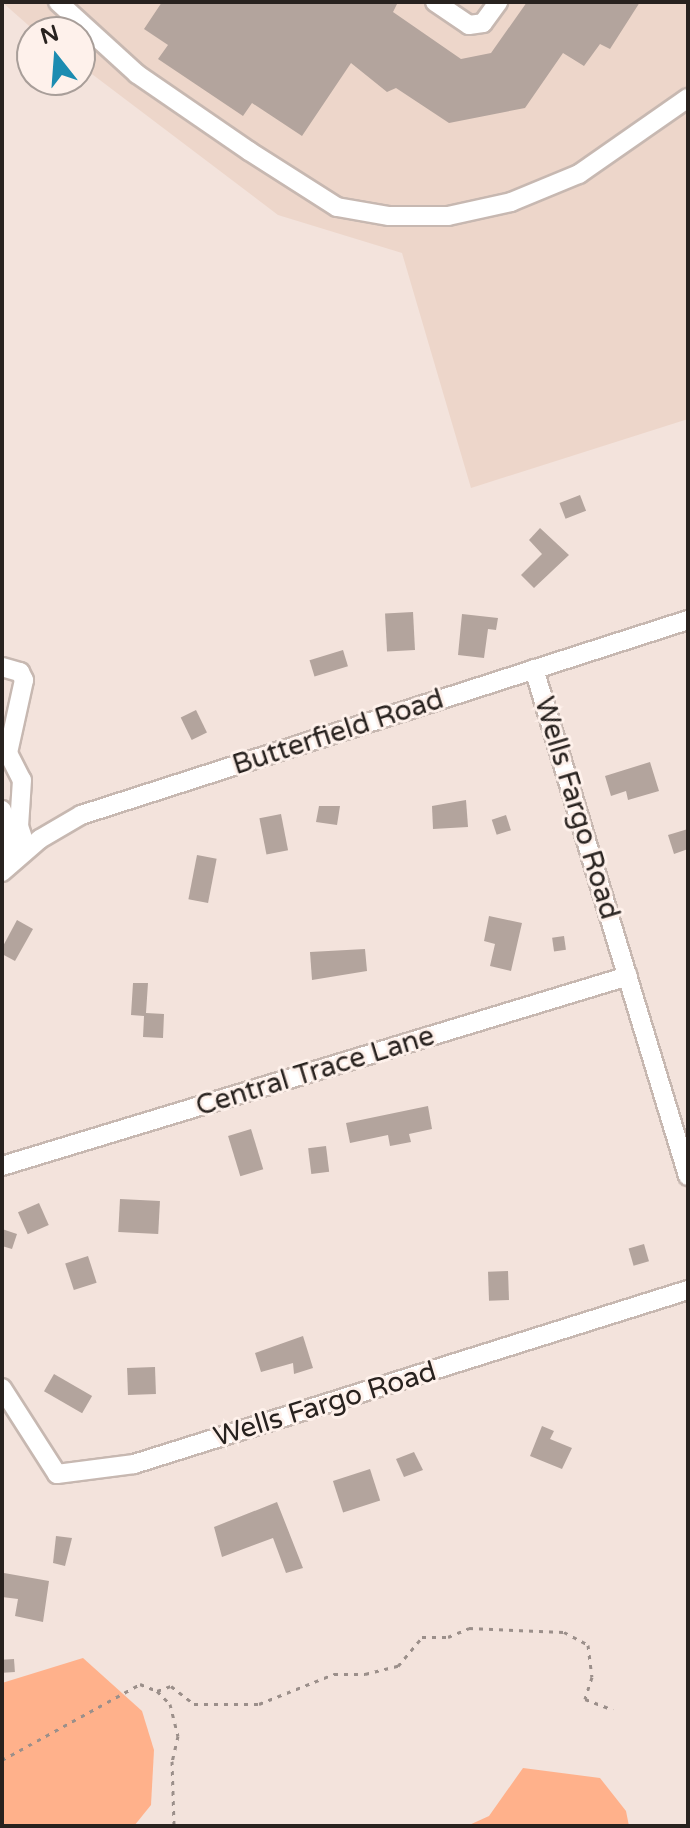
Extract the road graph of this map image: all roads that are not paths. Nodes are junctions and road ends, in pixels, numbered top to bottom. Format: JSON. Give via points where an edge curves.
{"nodes":[{"id":1,"x":58,"y":2,"type":"edge"},
{"id":2,"x":435,"y":2,"type":"edge"},
{"id":3,"x":498,"y":2,"type":"edge"},
{"id":4,"x":688,"y":98,"type":"edge"},
{"id":5,"x":688,"y":620,"type":"edge"},
{"id":6,"x":2,"y":667,"type":"edge"},
{"id":7,"x":534,"y":669,"type":"junction"},
{"id":8,"x":2,"y":810,"type":"edge"},
{"id":9,"x":9,"y":866,"type":"edge"},
{"id":10,"x":628,"y":976,"type":"junction"},
{"id":11,"x":2,"y":1166,"type":"edge"},
{"id":12,"x":688,"y":1176,"type":"edge"},
{"id":13,"x":688,"y":1290,"type":"edge"},
{"id":14,"x":2,"y":1388,"type":"edge"}],
"edges":[{"from":1,"to":4,"type":"street","via":[[137,74],[249,151],[337,207],[389,216],[448,216],[511,202],[579,174]]},
{"from":2,"to":3,"type":"street","via":[[469,25],[483,23]]},
{"from":5,"to":7,"type":"street","name":"Butterfield Road"},
{"from":6,"to":9,"type":"street","via":[[20,672],[24,680],[8,753],[22,780]]},
{"from":7,"to":9,"type":"street","name":"Butterfield Road","via":[[81,815]]},
{"from":7,"to":10,"type":"street","name":"Wells Fargo Road"},
{"from":8,"to":9,"type":"street"},
{"from":10,"to":11,"type":"street","name":"Central Trace Lane"},
{"from":10,"to":12,"type":"street","name":"Wells Fargo Road"},
{"from":13,"to":14,"type":"street","name":"Wells Fargo Road","via":[[134,1464],[57,1474]]}]}
